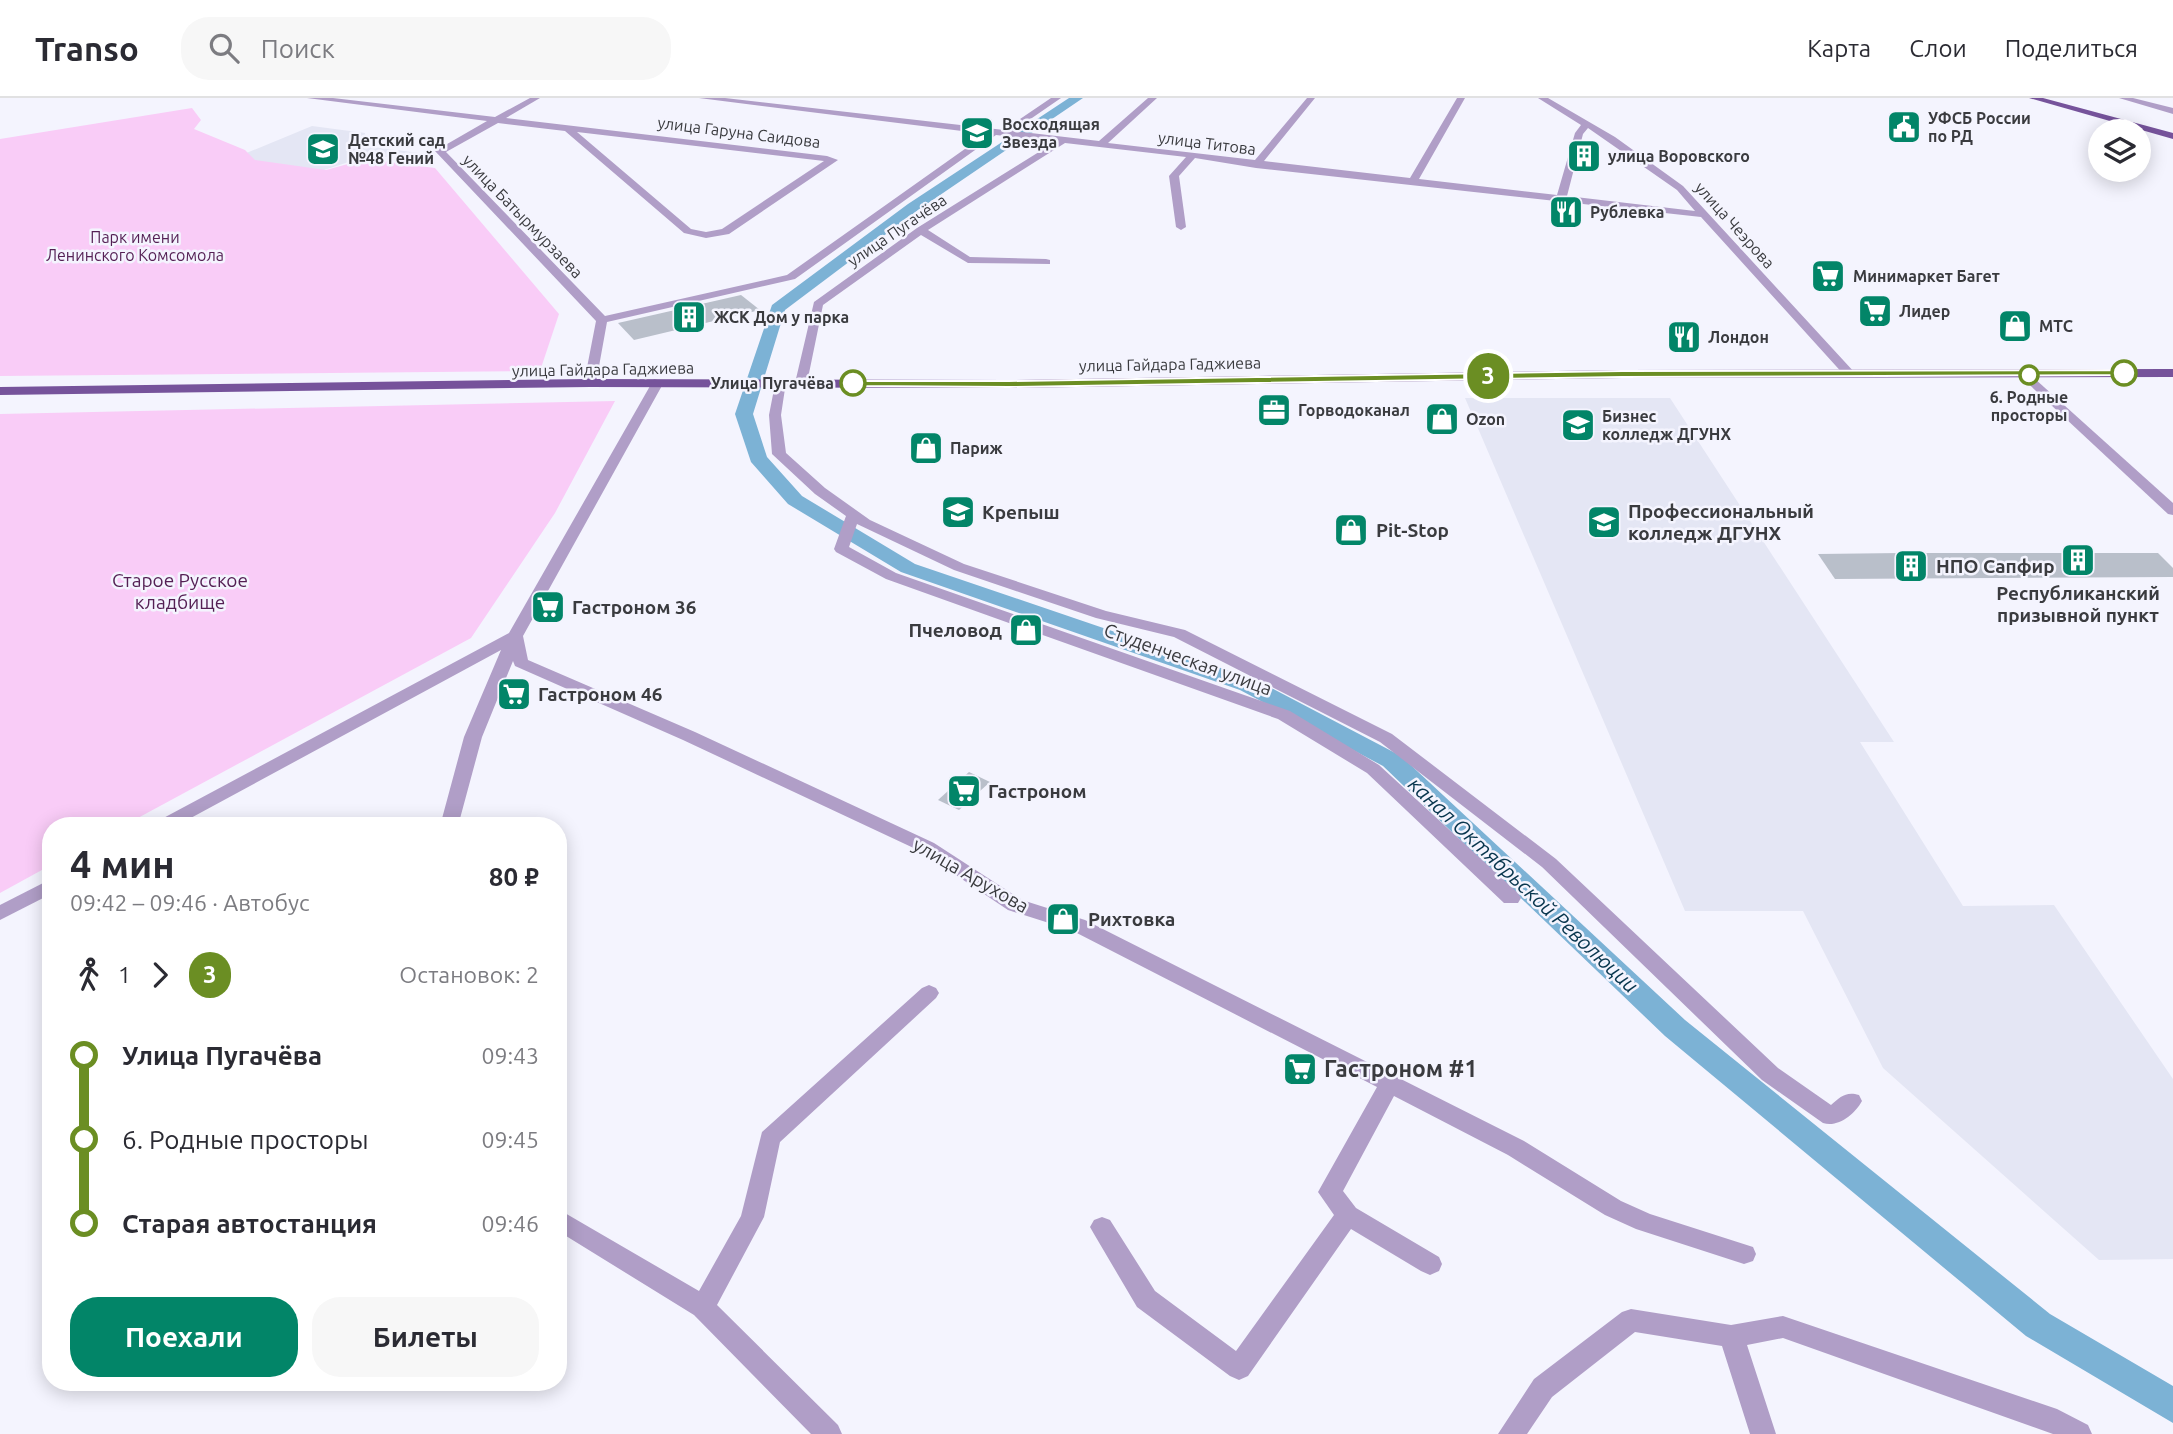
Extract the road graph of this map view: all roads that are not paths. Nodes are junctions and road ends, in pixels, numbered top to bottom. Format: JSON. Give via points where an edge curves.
{"nodes":[{"id":1,"x":311,"y":98,"type":"edge"},
{"id":2,"x":537,"y":98,"type":"edge"},
{"id":3,"x":703,"y":98,"type":"edge"},
{"id":4,"x":1057,"y":98,"type":"edge"},
{"id":5,"x":1153,"y":98,"type":"edge"},
{"id":6,"x":1311,"y":98,"type":"edge"},
{"id":7,"x":1461,"y":98,"type":"edge"},
{"id":8,"x":1542,"y":98,"type":"edge"},
{"id":9,"x":2033,"y":98,"type":"edge"},
{"id":10,"x":2052,"y":98,"type":"edge"},
{"id":11,"x":2123,"y":98,"type":"edge"},
{"id":12,"x":2173,"y":111,"type":"edge"},
{"id":13,"x":497,"y":120,"type":"junction"},
{"id":14,"x":1586,"y":125,"type":"junction"},
{"id":15,"x":568,"y":128,"type":"junction"},
{"id":16,"x":1002,"y":131,"type":"junction"},
{"id":17,"x":2173,"y":131,"type":"edge"},
{"id":18,"x":2173,"y":136,"type":"edge"},
{"id":19,"x":1065,"y":140,"type":"junction"},
{"id":20,"x":1100,"y":145,"type":"junction"},
{"id":21,"x":1191,"y":157,"type":"junction"},
{"id":22,"x":1256,"y":165,"type":"junction"},
{"id":23,"x":1412,"y":183,"type":"junction"},
{"id":24,"x":1561,"y":199,"type":"junction"},
{"id":25,"x":1707,"y":215,"type":"junction"},
{"id":26,"x":1181,"y":227,"type":"dead end"},
{"id":27,"x":921,"y":230,"type":"junction"},
{"id":28,"x":1046,"y":261,"type":"dead end"},
{"id":29,"x":602,"y":320,"type":"junction"},
{"id":30,"x":2173,"y":372,"type":"edge"},
{"id":31,"x":1849,"y":373,"type":"junction"},
{"id":32,"x":2026,"y":374,"type":"junction"},
{"id":33,"x":590,"y":382,"type":"junction"},
{"id":34,"x":801,"y":382,"type":"junction"},
{"id":35,"x":657,"y":383,"type":"junction"},
{"id":36,"x":781,"y":383,"type":"junction"},
{"id":37,"x":0,"y":391,"type":"edge"},
{"id":38,"x":2173,"y":511,"type":"edge"},
{"id":39,"x":853,"y":514,"type":"junction"},
{"id":40,"x":515,"y":636,"type":"junction"},
{"id":41,"x":179,"y":817,"type":"edge"},
{"id":42,"x":451,"y":817,"type":"edge"},
{"id":43,"x":42,"y":891,"type":"edge"},
{"id":44,"x":1511,"y":898,"type":"dead end"},
{"id":45,"x":0,"y":913,"type":"edge"},
{"id":46,"x":929,"y":993,"type":"dead end"},
{"id":47,"x":1390,"y":1084,"type":"junction"},
{"id":48,"x":1851,"y":1101,"type":"dead end"},
{"id":49,"x":1348,"y":1216,"type":"junction"},
{"id":50,"x":567,"y":1224,"type":"edge"},
{"id":51,"x":1102,"y":1227,"type":"dead end"},
{"id":52,"x":1744,"y":1254,"type":"dead end"},
{"id":53,"x":1430,"y":1264,"type":"dead end"},
{"id":54,"x":703,"y":1307,"type":"junction"},
{"id":55,"x":1731,"y":1336,"type":"junction"},
{"id":56,"x":2063,"y":1430,"type":"edge"},
{"id":57,"x":830,"y":1434,"type":"edge"},
{"id":58,"x":1511,"y":1434,"type":"edge"},
{"id":59,"x":1763,"y":1434,"type":"edge"}],
"edges":[{"from":1,"to":13,"type":"street","name":"улица Гаруна Саидова"},
{"from":2,"to":13,"type":"street","name":"улица Батырмурзаева"},
{"from":3,"to":16,"type":"street","name":"улица Титова"},
{"from":4,"to":16,"type":"street"},
{"from":5,"to":20,"type":"street"},
{"from":6,"to":22,"type":"street"},
{"from":7,"to":23,"type":"street"},
{"from":8,"to":14,"type":"street","name":"улица Чеэрова"},
{"from":9,"to":18,"type":"main road"},
{"from":10,"to":17,"type":"main road"},
{"from":11,"to":12,"type":"street"},
{"from":13,"to":15,"type":"street","name":"улица Гаруна Саидова"},
{"from":13,"to":29,"type":"street","name":"улица Батырмурзаева","via":[[440,151]]},
{"from":14,"to":24,"type":"street","via":[[1579,133]]},
{"from":14,"to":25,"type":"street","name":"улица Чеэрова","via":[[1680,188]]},
{"from":15,"to":15,"type":"street","name":"улица Гаруна Саидова","via":[[827,159],[833,160],[725,232],[706,235],[688,231]]},
{"from":16,"to":19,"type":"street","name":"улица Титова"},
{"from":16,"to":29,"type":"street","via":[[791,276]]},
{"from":19,"to":20,"type":"street","name":"улица Титова"},
{"from":19,"to":27,"type":"street","name":"улица Пугачёва"},
{"from":20,"to":21,"type":"street","name":"улица Титова"},
{"from":21,"to":22,"type":"street","name":"улица Титова"},
{"from":21,"to":26,"type":"street","via":[[1174,176]]},
{"from":22,"to":23,"type":"street","name":"улица Титова"},
{"from":23,"to":24,"type":"street","name":"улица Титова"},
{"from":24,"to":25,"type":"street","name":"улица Титова"},
{"from":25,"to":31,"type":"street","name":"улица Чеэрова"},
{"from":27,"to":28,"type":"street","via":[[968,260]]},
{"from":27,"to":34,"type":"street","name":"улица Пугачёва","via":[[818,304]]},
{"from":29,"to":33,"type":"street"},
{"from":30,"to":32,"type":"main road","name":"улица Гайдара Гаджиева"},
{"from":31,"to":32,"type":"main road","name":"улица Гайдара Гаджиева"},
{"from":31,"to":34,"type":"main road","name":"улица Гайдара Гаджиева"},
{"from":32,"to":38,"type":"street"},
{"from":33,"to":35,"type":"main road","name":"улица Гайдара Гаджиева"},
{"from":33,"to":37,"type":"main road","name":"улица Гайдара Гаджиева"},
{"from":34,"to":36,"type":"main road","name":"улица Гайдара Гаджиева"},
{"from":35,"to":36,"type":"main road","name":"улица Гайдара Гаджиева"},
{"from":35,"to":40,"type":"street"},
{"from":36,"to":39,"type":"street","via":[[775,415],[779,454]]},
{"from":39,"to":44,"type":"street","name":"Студенческая улица","via":[[841,549],[891,576],[1284,715],[1373,769]]},
{"from":39,"to":48,"type":"street","via":[[959,567],[1101,615],[1179,634],[1386,738],[1549,863],[1770,1074],[1831,1117]]},
{"from":40,"to":41,"type":"street"},
{"from":40,"to":42,"type":"street","via":[[473,737]]},
{"from":40,"to":47,"type":"street","name":"улица Арухова","via":[[521,663],[547,677],[689,736],[927,847],[1015,905],[1078,925]]},
{"from":43,"to":45,"type":"street"},
{"from":46,"to":54,"type":"street","via":[[770,1138],[752,1216]]},
{"from":47,"to":49,"type":"street","via":[[1330,1192]]},
{"from":47,"to":52,"type":"street","name":"улица Арухова","via":[[1516,1148],[1613,1208]]},
{"from":49,"to":51,"type":"street","via":[[1240,1368],[1146,1299]]},
{"from":49,"to":53,"type":"street"},
{"from":50,"to":54,"type":"street"},
{"from":54,"to":57,"type":"street"},
{"from":55,"to":56,"type":"street","via":[[1783,1327]]},
{"from":55,"to":58,"type":"street","via":[[1631,1320],[1543,1388]]},
{"from":55,"to":59,"type":"street"}]}
